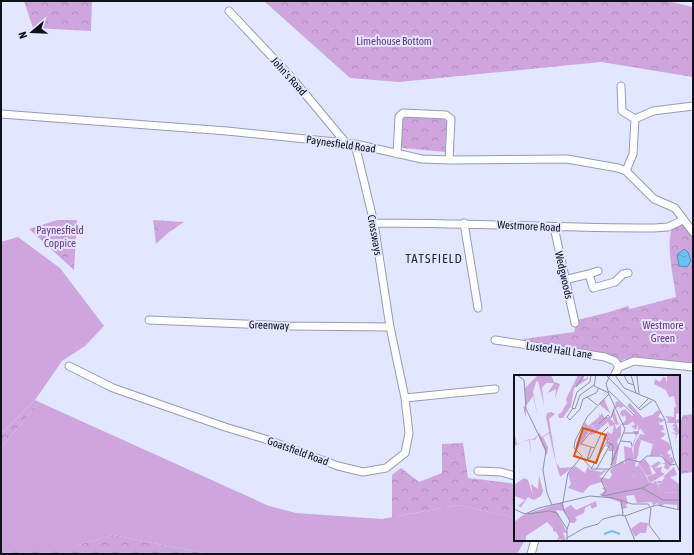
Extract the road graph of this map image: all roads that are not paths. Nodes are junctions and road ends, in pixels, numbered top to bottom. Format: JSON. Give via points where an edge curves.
{"nodes":[{"id":1,"x":229,"y":11,"type":"dead end"},
{"id":2,"x":621,"y":86,"type":"dead end"},
{"id":3,"x":693,"y":106,"type":"edge"},
{"id":4,"x":1,"y":114,"type":"edge"},
{"id":5,"x":636,"y":119,"type":"junction"},
{"id":6,"x":346,"y":143,"type":"junction"},
{"id":7,"x":355,"y":144,"type":"junction"},
{"id":8,"x":397,"y":154,"type":"junction"},
{"id":9,"x":449,"y":160,"type":"junction"},
{"id":10,"x":626,"y":171,"type":"junction"},
{"id":11,"x":683,"y":220,"type":"junction"},
{"id":12,"x":374,"y":223,"type":"junction"},
{"id":13,"x":464,"y":223,"type":"junction"},
{"id":14,"x":554,"y":227,"type":"junction"},
{"id":15,"x":693,"y":232,"type":"edge"},
{"id":16,"x":598,"y":272,"type":"dead end"},
{"id":17,"x":628,"y":273,"type":"dead end"},
{"id":18,"x":589,"y":274,"type":"junction"},
{"id":19,"x":564,"y":280,"type":"junction"},
{"id":20,"x":478,"y":308,"type":"dead end"},
{"id":21,"x":148,"y":320,"type":"dead end"},
{"id":22,"x":575,"y":323,"type":"dead end"},
{"id":23,"x":390,"y":327,"type":"junction"},
{"id":24,"x":495,"y":340,"type":"dead end"},
{"id":25,"x":69,"y":366,"type":"dead end"},
{"id":26,"x":693,"y":366,"type":"edge"},
{"id":27,"x":619,"y":367,"type":"junction"},
{"id":28,"x":615,"y":375,"type":"edge"},
{"id":29,"x":495,"y":389,"type":"dead end"},
{"id":30,"x":405,"y":398,"type":"junction"},
{"id":31,"x":478,"y":471,"type":"dead end"},
{"id":32,"x":514,"y":476,"type":"edge"},
{"id":33,"x":535,"y":541,"type":"edge"},
{"id":34,"x":531,"y":554,"type":"edge"}],
"edges":[{"from":1,"to":6,"type":"street","name":"John's Road","via":[[291,76]]},
{"from":2,"to":5,"type":"street","via":[[622,111]]},
{"from":3,"to":5,"type":"street","via":[[653,111]]},
{"from":4,"to":6,"type":"street","name":"Paynesfield Road","via":[[228,131]]},
{"from":5,"to":10,"type":"street","via":[[633,154]]},
{"from":6,"to":7,"type":"street","name":"Paynesfield Road"},
{"from":7,"to":8,"type":"street","name":"Paynesfield Road"},
{"from":7,"to":12,"type":"street","name":"Crossways"},
{"from":8,"to":9,"type":"street","name":"Paynesfield Road"},
{"from":8,"to":9,"type":"street","via":[[399,117],[403,113],[446,114],[451,119]]},
{"from":9,"to":10,"type":"street","name":"Paynesfield Road","via":[[567,159]]},
{"from":10,"to":11,"type":"street","via":[[654,199],[675,208]]},
{"from":11,"to":14,"type":"street","name":"Westmore Road","via":[[668,227]]},
{"from":11,"to":15,"type":"street"},
{"from":12,"to":13,"type":"street","name":"Westmore Road"},
{"from":12,"to":23,"type":"street","name":"Crossways"},
{"from":13,"to":14,"type":"street","name":"Westmore Road"},
{"from":13,"to":20,"type":"street"},
{"from":14,"to":19,"type":"street","name":"Wedgwoods"},
{"from":16,"to":18,"type":"street"},
{"from":17,"to":18,"type":"street","via":[[623,274],[615,282],[593,288]]},
{"from":18,"to":19,"type":"street"},
{"from":19,"to":22,"type":"street","name":"Wedgwoods"},
{"from":21,"to":23,"type":"street","name":"Greenway"},
{"from":23,"to":30,"type":"street","name":"Goatsfield Road"},
{"from":24,"to":27,"type":"street","name":"Lusted Hall Lane","via":[[605,357],[615,361]]},
{"from":25,"to":30,"type":"street","name":"Goatsfield Road","via":[[113,388],[338,466],[363,472],[386,468],[405,453],[409,434]]},
{"from":26,"to":27,"type":"street","via":[[638,361]]},
{"from":27,"to":28,"type":"street"},
{"from":29,"to":30,"type":"street"},
{"from":31,"to":32,"type":"street"},
{"from":33,"to":34,"type":"street"}]}
